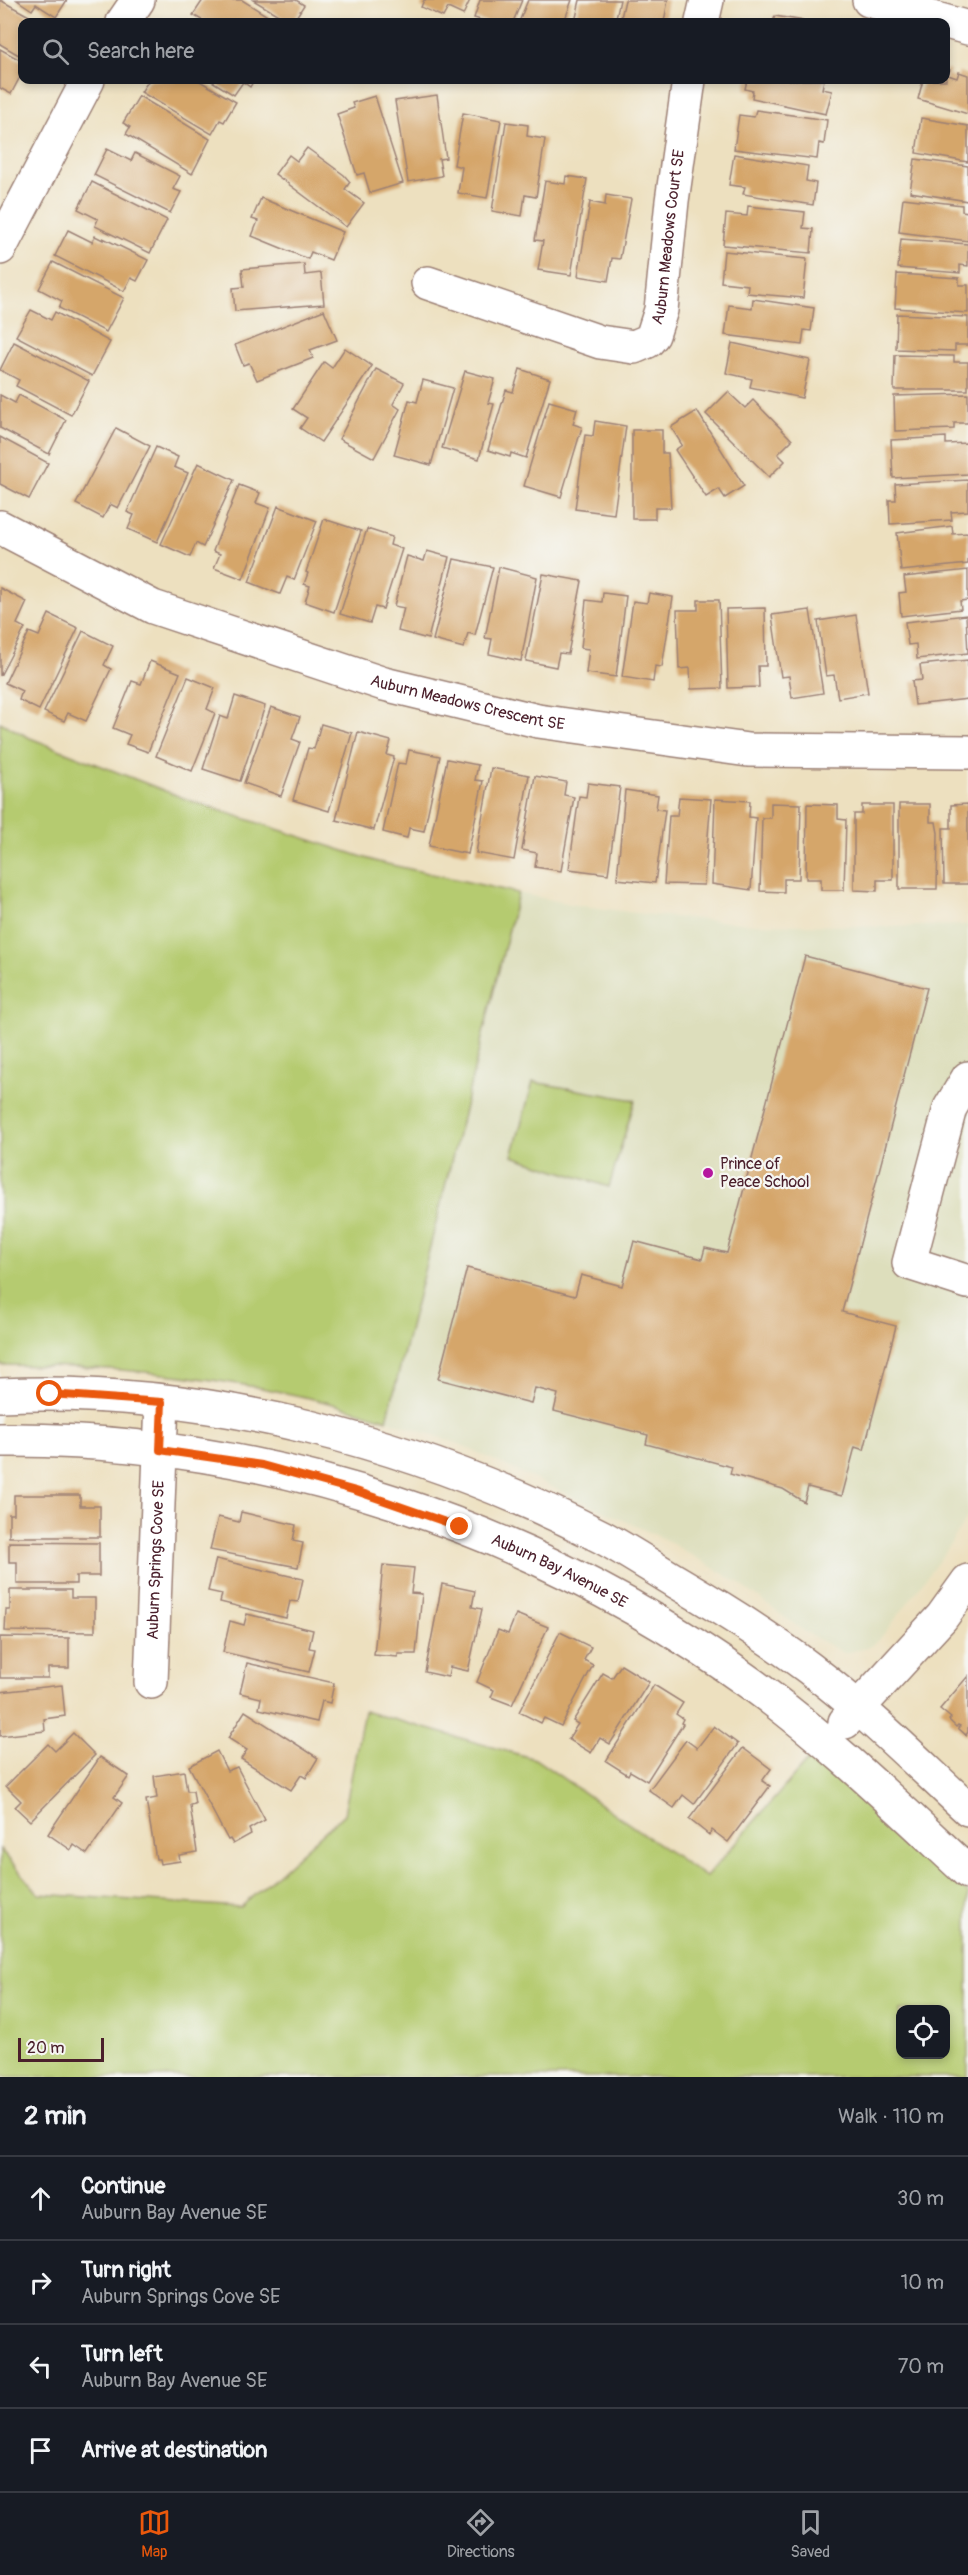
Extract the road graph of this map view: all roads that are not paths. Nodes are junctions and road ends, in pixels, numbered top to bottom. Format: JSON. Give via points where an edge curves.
{"nodes":[{"id":1,"x":138,"y":0,"type":"edge"},
{"id":2,"x":707,"y":0,"type":"edge"},
{"id":3,"x":869,"y":0,"type":"edge"},
{"id":4,"x":126,"y":18,"type":"edge"},
{"id":5,"x":703,"y":18,"type":"edge"},
{"id":6,"x":933,"y":18,"type":"edge"},
{"id":7,"x":950,"y":23,"type":"edge"},
{"id":8,"x":968,"y":28,"type":"edge"},
{"id":9,"x":86,"y":84,"type":"edge"},
{"id":10,"x":688,"y":84,"type":"edge"},
{"id":11,"x":0,"y":248,"type":"edge"},
{"id":12,"x":428,"y":283,"type":"dead end"},
{"id":13,"x":0,"y":526,"type":"edge"},
{"id":14,"x":968,"y":752,"type":"edge"},
{"id":15,"x":968,"y":1077,"type":"edge"},
{"id":16,"x":959,"y":1111,"type":"edge"},
{"id":17,"x":968,"y":1282,"type":"edge"},
{"id":18,"x":0,"y":1395,"type":"edge"},
{"id":19,"x":162,"y":1402,"type":"junction"},
{"id":20,"x":0,"y":1440,"type":"edge"},
{"id":21,"x":160,"y":1450,"type":"junction"},
{"id":22,"x":968,"y":1581,"type":"edge"},
{"id":23,"x":151,"y":1682,"type":"dead end"},
{"id":24,"x":859,"y":1707,"type":"junction"},
{"id":25,"x":828,"y":1742,"type":"junction"},
{"id":26,"x":968,"y":1809,"type":"edge"},
{"id":27,"x":968,"y":1872,"type":"edge"}],
"edges":[{"from":1,"to":4,"type":"street"},
{"from":2,"to":5,"type":"street"},
{"from":3,"to":6,"type":"street"},
{"from":7,"to":8,"type":"street"},
{"from":9,"to":11,"type":"street"},
{"from":10,"to":12,"type":"street","name":"Auburn Meadows Court SE","via":[[661,310],[648,341],[634,347],[600,342]]},
{"from":13,"to":14,"type":"street","name":"Auburn Meadows Crescent SE","via":[[153,607],[384,684],[516,716],[748,750]]},
{"from":15,"to":16,"type":"street"},
{"from":16,"to":17,"type":"street","via":[[909,1263]]},
{"from":18,"to":19,"type":"street","via":[[50,1394]]},
{"from":19,"to":21,"type":"street","name":"Auburn Springs Cove SE"},
{"from":19,"to":24,"type":"street","via":[[297,1423],[416,1457],[509,1494],[604,1538],[755,1628]]},
{"from":20,"to":21,"type":"street","name":"Auburn Bay Avenue SE"},
{"from":21,"to":23,"type":"street","name":"Auburn Springs Cove SE"},
{"from":21,"to":25,"type":"street","name":"Auburn Bay Avenue SE","via":[[262,1465],[356,1491],[520,1552],[669,1630],[752,1684]]},
{"from":22,"to":24,"type":"street","via":[[942,1617]]},
{"from":24,"to":25,"type":"street"},
{"from":24,"to":26,"type":"street"},
{"from":25,"to":27,"type":"street","name":"Auburn Bay Avenue SE"}]}
